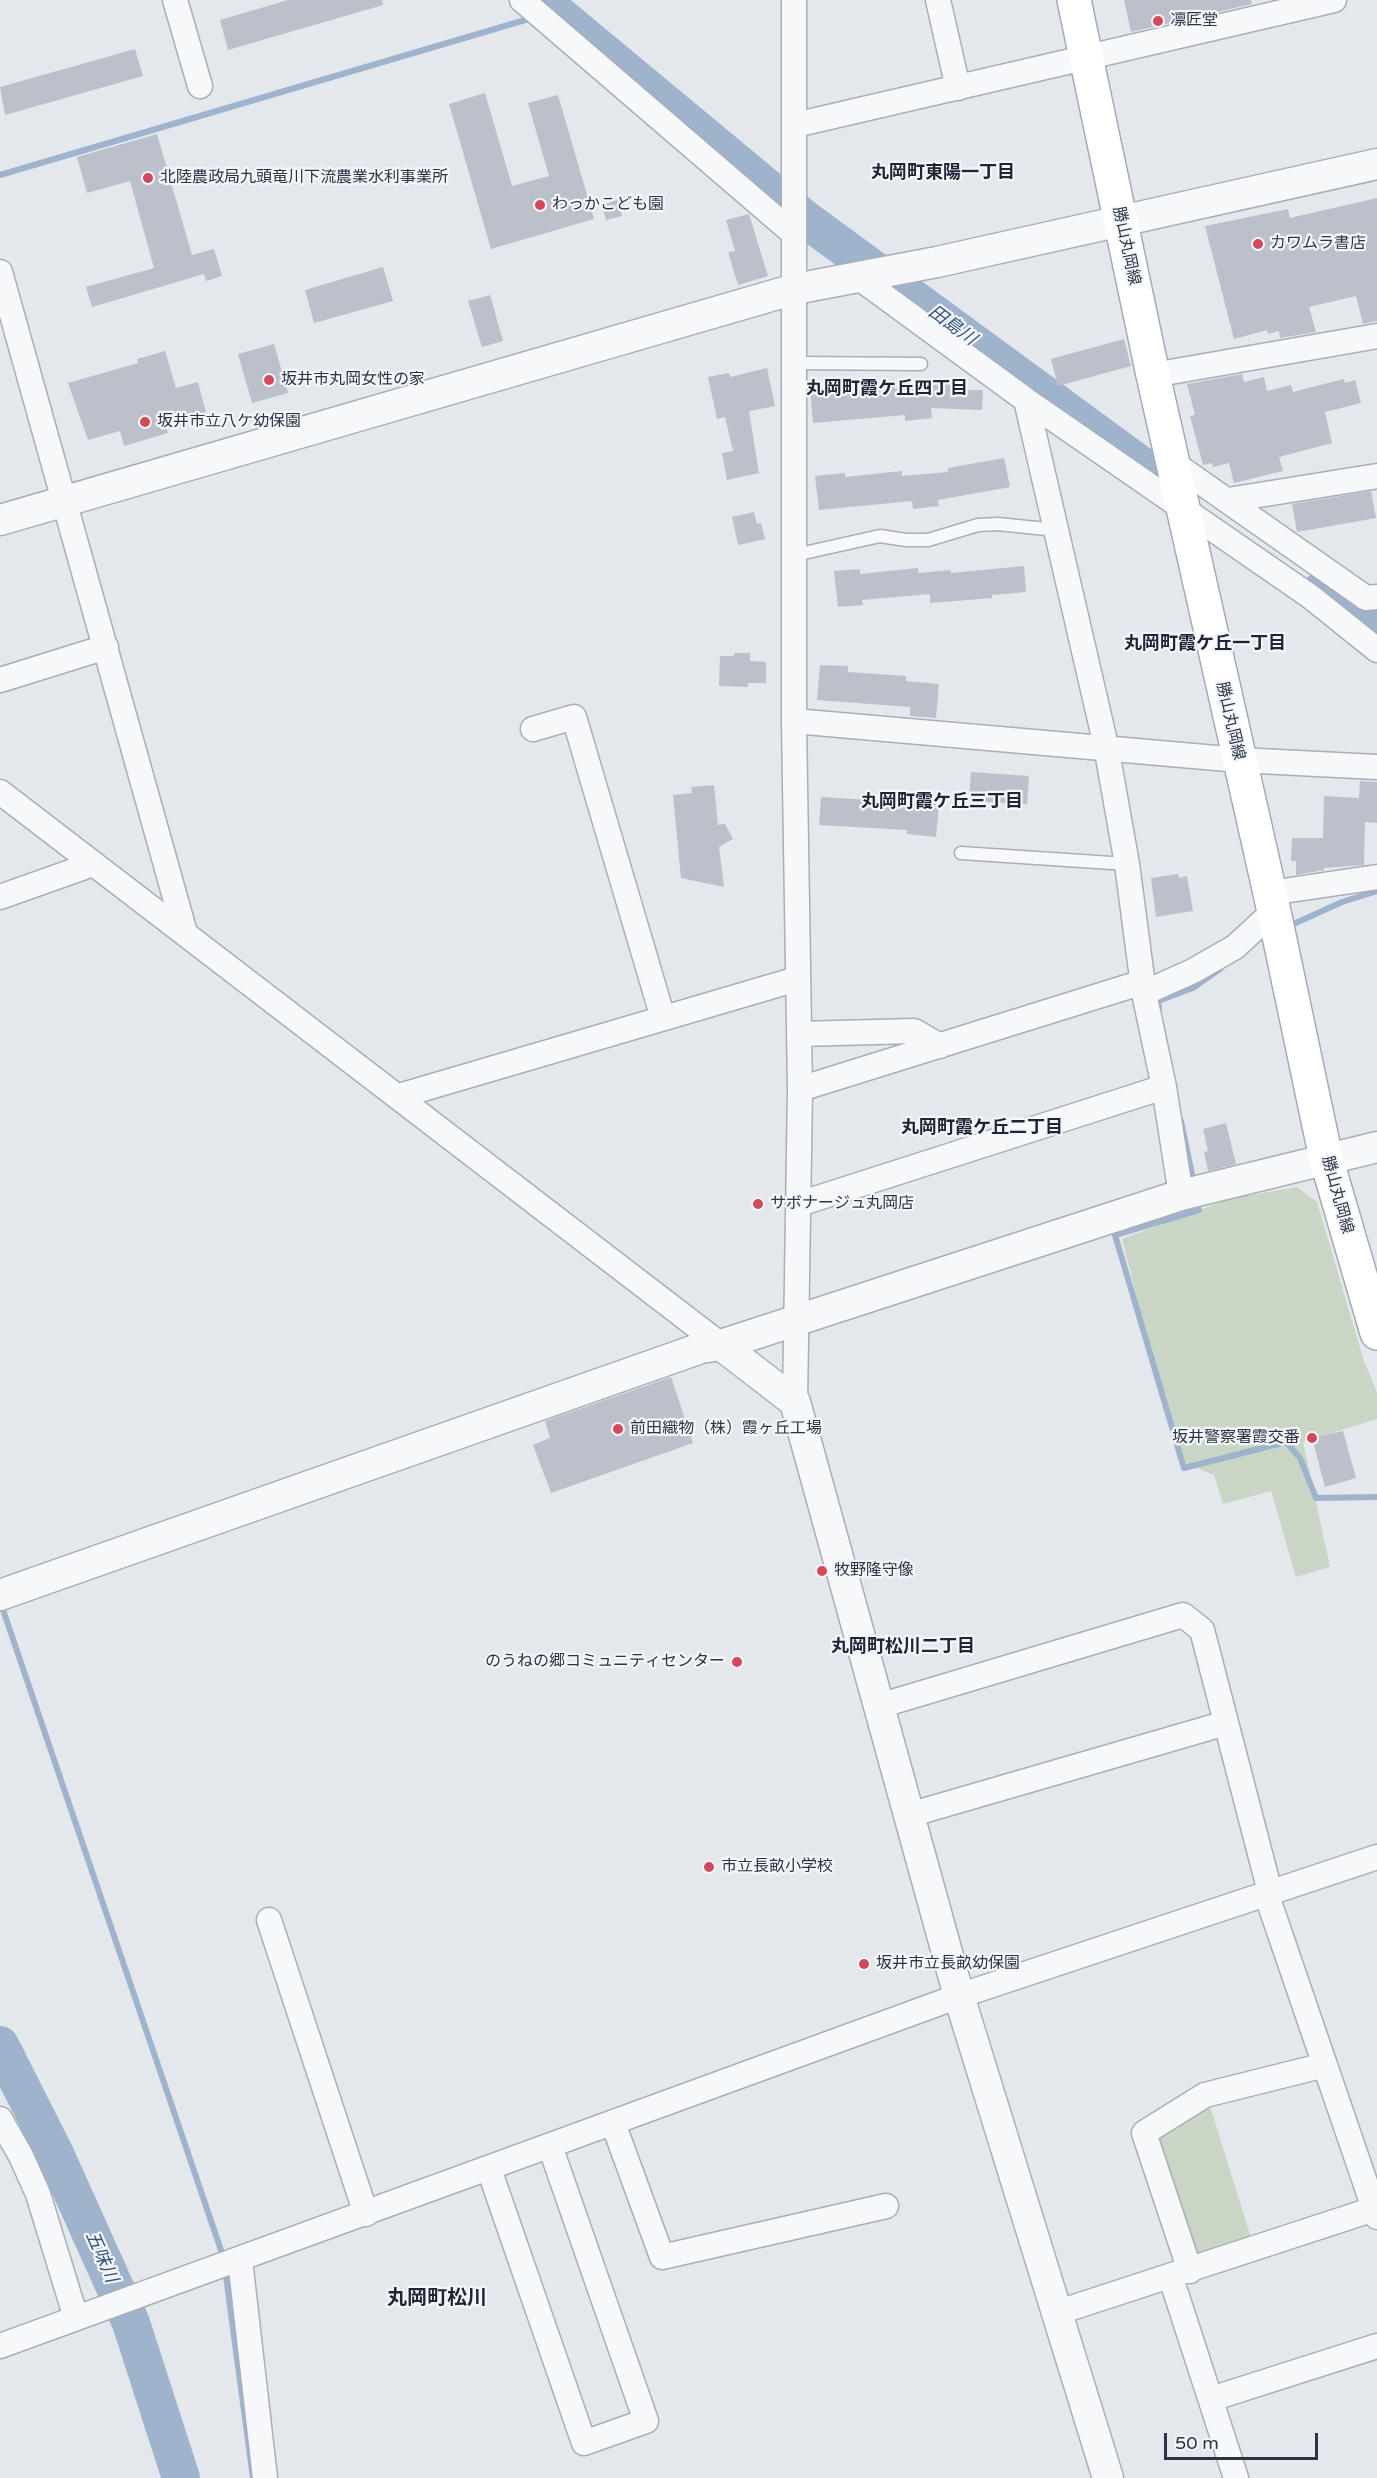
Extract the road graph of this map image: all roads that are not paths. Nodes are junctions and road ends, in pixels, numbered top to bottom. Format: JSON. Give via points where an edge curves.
{"nodes":[{"id":1,"x":176,"y":0,"type":"edge"},
{"id":2,"x":522,"y":0,"type":"edge"},
{"id":3,"x":794,"y":0,"type":"edge"},
{"id":4,"x":938,"y":0,"type":"edge"},
{"id":5,"x":1074,"y":0,"type":"edge"},
{"id":6,"x":1334,"y":0,"type":"edge"},
{"id":7,"x":1254,"y":9,"type":"edge"},
{"id":8,"x":1086,"y":59,"type":"junction"},
{"id":9,"x":200,"y":86,"type":"dead end"},
{"id":10,"x":958,"y":88,"type":"junction"},
{"id":11,"x":795,"y":125,"type":"junction"},
{"id":12,"x":1377,"y":164,"type":"edge"},
{"id":13,"x":1120,"y":220,"type":"junction"},
{"id":14,"x":793,"y":233,"type":"junction"},
{"id":15,"x":0,"y":272,"type":"edge"},
{"id":16,"x":858,"y":277,"type":"junction"},
{"id":17,"x":795,"y":289,"type":"junction"},
{"id":18,"x":1377,"y":336,"type":"edge"},
{"id":19,"x":795,"y":363,"type":"junction"},
{"id":20,"x":921,"y":364,"type":"dead end"},
{"id":21,"x":1153,"y":375,"type":"junction"},
{"id":22,"x":1026,"y":400,"type":"junction"},
{"id":23,"x":1172,"y":462,"type":"junction"},
{"id":24,"x":1377,"y":476,"type":"edge"},
{"id":25,"x":1228,"y":500,"type":"junction"},
{"id":26,"x":65,"y":501,"type":"junction"},
{"id":27,"x":1182,"y":506,"type":"junction"},
{"id":28,"x":0,"y":520,"type":"edge"},
{"id":29,"x":1056,"y":530,"type":"junction"},
{"id":30,"x":795,"y":555,"type":"junction"},
{"id":31,"x":1377,"y":597,"type":"edge"},
{"id":32,"x":106,"y":647,"type":"junction"},
{"id":33,"x":1377,"y":650,"type":"edge"},
{"id":34,"x":0,"y":680,"type":"edge"},
{"id":35,"x":794,"y":721,"type":"junction"},
{"id":36,"x":532,"y":729,"type":"dead end"},
{"id":37,"x":1106,"y":746,"type":"junction"},
{"id":38,"x":1239,"y":760,"type":"junction"},
{"id":39,"x":1377,"y":767,"type":"edge"},
{"id":40,"x":0,"y":792,"type":"edge"},
{"id":41,"x":961,"y":854,"type":"dead end"},
{"id":42,"x":93,"y":864,"type":"junction"},
{"id":43,"x":1127,"y":864,"type":"junction"},
{"id":44,"x":1377,"y":877,"type":"edge"},
{"id":45,"x":0,"y":897,"type":"edge"},
{"id":46,"x":1272,"y":902,"type":"junction"},
{"id":47,"x":185,"y":933,"type":"junction"},
{"id":48,"x":797,"y":979,"type":"junction"},
{"id":49,"x":1143,"y":987,"type":"junction"},
{"id":50,"x":663,"y":1018,"type":"junction"},
{"id":51,"x":798,"y":1034,"type":"junction"},
{"id":52,"x":940,"y":1046,"type":"junction"},
{"id":53,"x":1164,"y":1087,"type":"junction"},
{"id":54,"x":800,"y":1089,"type":"junction"},
{"id":55,"x":399,"y":1096,"type":"junction"},
{"id":56,"x":1377,"y":1147,"type":"edge"},
{"id":57,"x":1326,"y":1158,"type":"junction"},
{"id":58,"x":1181,"y":1195,"type":"junction"},
{"id":59,"x":799,"y":1204,"type":"junction"},
{"id":60,"x":797,"y":1319,"type":"junction"},
{"id":61,"x":1377,"y":1333,"type":"edge"},
{"id":62,"x":721,"y":1345,"type":"junction"},
{"id":63,"x":795,"y":1402,"type":"junction"},
{"id":64,"x":0,"y":1595,"type":"edge"},
{"id":65,"x":879,"y":1706,"type":"junction"},
{"id":66,"x":1226,"y":1723,"type":"junction"},
{"id":67,"x":909,"y":1815,"type":"junction"},
{"id":68,"x":1377,"y":1857,"type":"edge"},
{"id":69,"x":1268,"y":1893,"type":"junction"},
{"id":70,"x":269,"y":1920,"type":"dead end"},
{"id":71,"x":959,"y":1996,"type":"junction"},
{"id":72,"x":1325,"y":2065,"type":"junction"},
{"id":73,"x":0,"y":2119,"type":"edge"},
{"id":74,"x":613,"y":2123,"type":"junction"},
{"id":75,"x":550,"y":2146,"type":"junction"},
{"id":76,"x":489,"y":2169,"type":"junction"},
{"id":77,"x":886,"y":2206,"type":"dead end"},
{"id":78,"x":1376,"y":2211,"type":"edge"},
{"id":79,"x":366,"y":2214,"type":"junction"},
{"id":80,"x":240,"y":2260,"type":"junction"},
{"id":81,"x":1181,"y":2275,"type":"junction"},
{"id":82,"x":1056,"y":2313,"type":"junction"},
{"id":83,"x":78,"y":2317,"type":"junction"},
{"id":84,"x":0,"y":2346,"type":"edge"},
{"id":85,"x":1377,"y":2346,"type":"edge"},
{"id":86,"x":1211,"y":2399,"type":"junction"},
{"id":87,"x":265,"y":2478,"type":"edge"},
{"id":88,"x":1108,"y":2478,"type":"edge"},
{"id":89,"x":1236,"y":2478,"type":"edge"}],
"edges":[{"from":1,"to":9,"type":"street"},
{"from":2,"to":14,"type":"street"},
{"from":3,"to":11,"type":"street"},
{"from":4,"to":10,"type":"street"},
{"from":5,"to":8,"type":"main road","name":"勝山丸岡線"},
{"from":6,"to":7,"type":"street"},
{"from":7,"to":8,"type":"street"},
{"from":8,"to":10,"type":"street"},
{"from":8,"to":13,"type":"main road","name":"勝山丸岡線"},
{"from":10,"to":11,"type":"street"},
{"from":11,"to":14,"type":"street"},
{"from":12,"to":13,"type":"street"},
{"from":13,"to":16,"type":"street"},
{"from":13,"to":21,"type":"main road","name":"勝山丸岡線"},
{"from":14,"to":17,"type":"street"},
{"from":15,"to":26,"type":"street"},
{"from":16,"to":17,"type":"street"},
{"from":16,"to":22,"type":"street"},
{"from":17,"to":19,"type":"street"},
{"from":17,"to":26,"type":"street"},
{"from":18,"to":21,"type":"street"},
{"from":19,"to":20,"type":"lane"},
{"from":19,"to":30,"type":"street"},
{"from":21,"to":23,"type":"main road","name":"勝山丸岡線"},
{"from":22,"to":27,"type":"street"},
{"from":22,"to":29,"type":"street"},
{"from":23,"to":25,"type":"street"},
{"from":23,"to":27,"type":"main road","name":"勝山丸岡線"},
{"from":24,"to":25,"type":"street"},
{"from":25,"to":31,"type":"street","via":[[1366,598]]},
{"from":26,"to":28,"type":"street"},
{"from":26,"to":32,"type":"street"},
{"from":27,"to":33,"type":"street","via":[[1311,597]]},
{"from":27,"to":38,"type":"main road","name":"勝山丸岡線"},
{"from":29,"to":30,"type":"lane","via":[[978,525],[928,540],[880,536]]},
{"from":29,"to":37,"type":"street"},
{"from":30,"to":35,"type":"street"},
{"from":32,"to":34,"type":"street"},
{"from":32,"to":47,"type":"street"},
{"from":35,"to":37,"type":"street"},
{"from":35,"to":48,"type":"street"},
{"from":36,"to":50,"type":"street","via":[[574,717]]},
{"from":37,"to":38,"type":"street"},
{"from":37,"to":43,"type":"street"},
{"from":38,"to":39,"type":"street"},
{"from":38,"to":46,"type":"main road","name":"勝山丸岡線"},
{"from":40,"to":42,"type":"street"},
{"from":41,"to":43,"type":"lane"},
{"from":42,"to":45,"type":"street"},
{"from":42,"to":47,"type":"street"},
{"from":43,"to":49,"type":"street"},
{"from":44,"to":46,"type":"street"},
{"from":46,"to":49,"type":"street","via":[[1235,946],[1193,971]]},
{"from":46,"to":57,"type":"main road","name":"勝山丸岡線"},
{"from":47,"to":55,"type":"street"},
{"from":48,"to":50,"type":"street"},
{"from":48,"to":51,"type":"street"},
{"from":49,"to":52,"type":"street"},
{"from":49,"to":53,"type":"street"},
{"from":50,"to":55,"type":"street"},
{"from":51,"to":52,"type":"street","via":[[915,1031]]},
{"from":51,"to":54,"type":"street"},
{"from":52,"to":54,"type":"street"},
{"from":53,"to":58,"type":"street"},
{"from":53,"to":59,"type":"street"},
{"from":54,"to":59,"type":"street"},
{"from":55,"to":62,"type":"street"},
{"from":56,"to":57,"type":"street"},
{"from":57,"to":58,"type":"street"},
{"from":57,"to":61,"type":"main road","name":"勝山丸岡線"},
{"from":58,"to":60,"type":"street"},
{"from":59,"to":60,"type":"street"},
{"from":60,"to":62,"type":"street"},
{"from":60,"to":63,"type":"street"},
{"from":62,"to":63,"type":"street"},
{"from":62,"to":64,"type":"street","via":[[690,1352]]},
{"from":63,"to":65,"type":"street"},
{"from":65,"to":66,"type":"street","via":[[1183,1615],[1202,1630]]},
{"from":65,"to":67,"type":"street"},
{"from":66,"to":67,"type":"street"},
{"from":66,"to":69,"type":"street"},
{"from":67,"to":71,"type":"street"},
{"from":68,"to":69,"type":"street"},
{"from":69,"to":71,"type":"street"},
{"from":69,"to":72,"type":"street"},
{"from":70,"to":79,"type":"street"},
{"from":71,"to":74,"type":"street"},
{"from":71,"to":82,"type":"street"},
{"from":72,"to":78,"type":"street"},
{"from":72,"to":81,"type":"street","via":[[1204,2095],[1144,2133]]},
{"from":73,"to":83,"type":"street","via":[[38,2194]]},
{"from":74,"to":75,"type":"street"},
{"from":74,"to":77,"type":"street","via":[[662,2257]]},
{"from":75,"to":76,"type":"street"},
{"from":75,"to":76,"type":"street","via":[[646,2421],[584,2443]]},
{"from":76,"to":79,"type":"street"},
{"from":78,"to":81,"type":"street"},
{"from":79,"to":80,"type":"street"},
{"from":80,"to":83,"type":"street"},
{"from":80,"to":87,"type":"street"},
{"from":81,"to":82,"type":"street"},
{"from":81,"to":86,"type":"street"},
{"from":82,"to":88,"type":"street"},
{"from":83,"to":84,"type":"street"},
{"from":85,"to":86,"type":"street"},
{"from":86,"to":89,"type":"street"}]}
